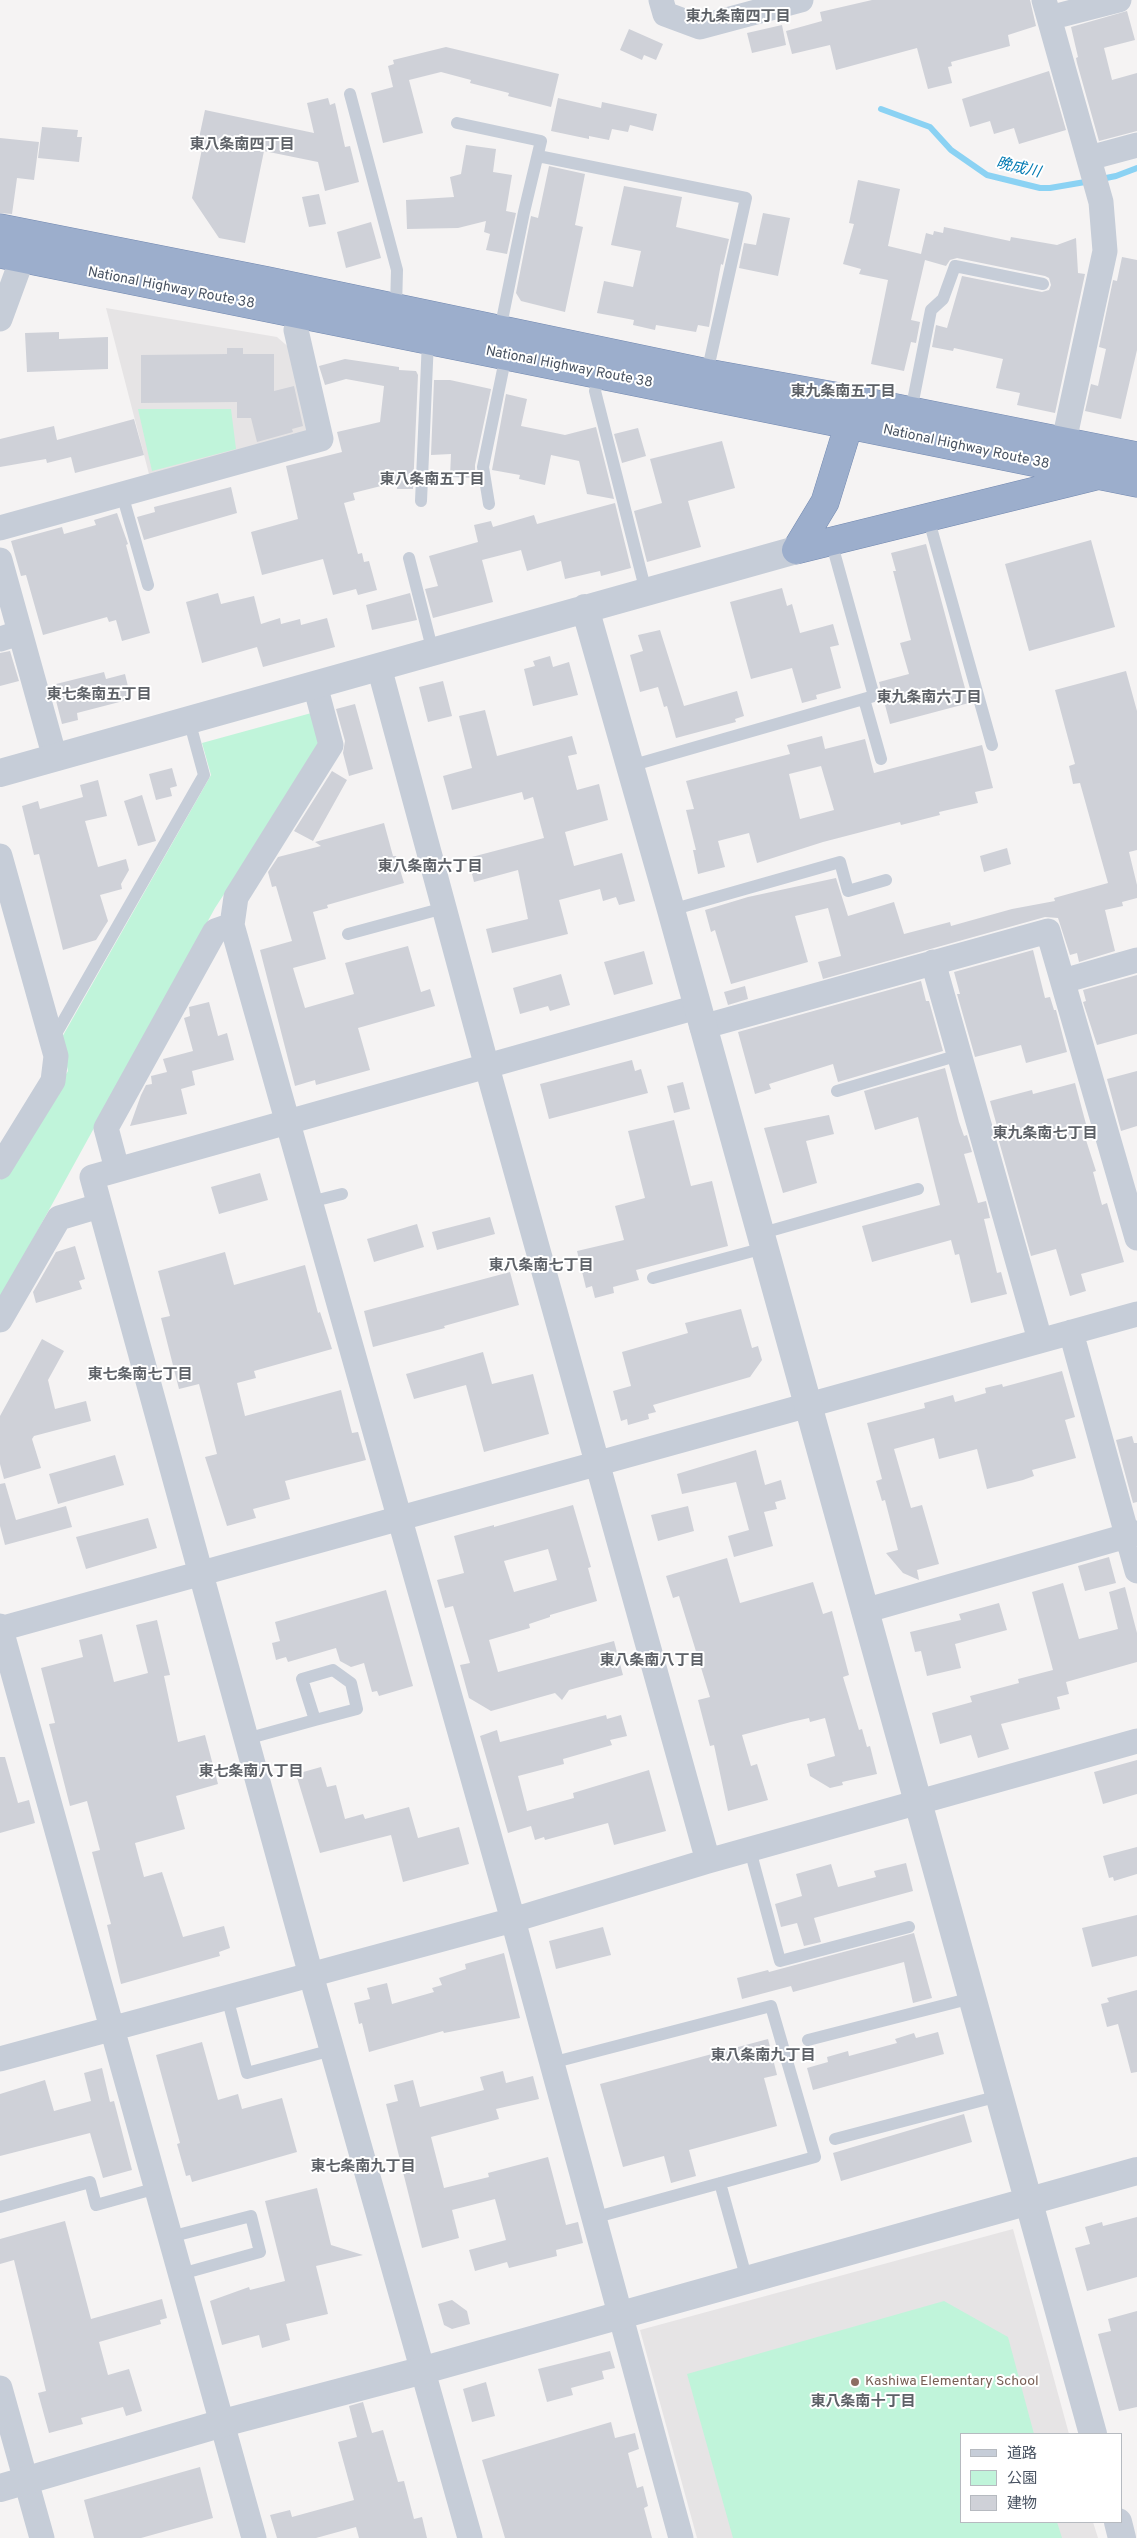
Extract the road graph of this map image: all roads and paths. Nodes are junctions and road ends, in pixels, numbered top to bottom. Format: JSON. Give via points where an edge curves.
{"nodes":[{"id":1,"x":661,"y":0,"type":"edge"},
{"id":2,"x":801,"y":0,"type":"edge"},
{"id":3,"x":1119,"y":0,"type":"edge"},
{"id":4,"x":1046,"y":9,"type":"edge"},
{"id":5,"x":350,"y":94,"type":"dead end"},
{"id":6,"x":456,"y":123,"type":"dead end"},
{"id":7,"x":1137,"y":145,"type":"edge"},
{"id":8,"x":538,"y":156,"type":"junction"},
{"id":9,"x":1091,"y":162,"type":"junction"},
{"id":10,"x":0,"y":228,"type":"edge"},
{"id":11,"x":11,"y":256,"type":"edge"},
{"id":12,"x":1043,"y":284,"type":"dead end"},
{"id":13,"x":396,"y":308,"type":"junction"},
{"id":14,"x":300,"y":314,"type":"junction"},
{"id":15,"x":0,"y":319,"type":"edge"},
{"id":16,"x":428,"y":340,"type":"junction"},
{"id":17,"x":503,"y":342,"type":"junction"},
{"id":18,"x":601,"y":374,"type":"junction"},
{"id":19,"x":707,"y":374,"type":"junction"},
{"id":20,"x":911,"y":410,"type":"junction"},
{"id":21,"x":853,"y":412,"type":"junction"},
{"id":22,"x":1064,"y":441,"type":"junction"},
{"id":23,"x":1137,"y":456,"type":"edge"},
{"id":24,"x":1099,"y":475,"type":"junction"},
{"id":25,"x":1137,"y":483,"type":"edge"},
{"id":26,"x":122,"y":494,"type":"junction"},
{"id":27,"x":421,"y":501,"type":"dead end"},
{"id":28,"x":489,"y":504,"type":"dead end"},
{"id":29,"x":928,"y":517,"type":"junction"},
{"id":30,"x":0,"y":528,"type":"edge"},
{"id":31,"x":831,"y":541,"type":"junction"},
{"id":32,"x":796,"y":550,"type":"junction"},
{"id":33,"x":409,"y":558,"type":"dead end"},
{"id":34,"x":0,"y":560,"type":"edge"},
{"id":35,"x":148,"y":585,"type":"dead end"},
{"id":36,"x":646,"y":592,"type":"junction"},
{"id":37,"x":585,"y":608,"type":"junction"},
{"id":38,"x":10,"y":636,"type":"edge"},
{"id":39,"x":433,"y":652,"type":"junction"},
{"id":40,"x":379,"y":667,"type":"junction"},
{"id":41,"x":315,"y":685,"type":"junction"},
{"id":42,"x":864,"y":698,"type":"junction"},
{"id":43,"x":189,"y":720,"type":"junction"},
{"id":44,"x":992,"y":745,"type":"dead end"},
{"id":45,"x":56,"y":758,"type":"junction"},
{"id":46,"x":881,"y":758,"type":"dead end"},
{"id":47,"x":630,"y":766,"type":"junction"},
{"id":48,"x":0,"y":773,"type":"edge"},
{"id":49,"x":0,"y":856,"type":"edge"},
{"id":50,"x":886,"y":880,"type":"dead end"},
{"id":51,"x":444,"y":908,"type":"junction"},
{"id":52,"x":671,"y":910,"type":"junction"},
{"id":53,"x":232,"y":925,"type":"junction"},
{"id":54,"x":348,"y":934,"type":"dead end"},
{"id":55,"x":1137,"y":960,"type":"edge"},
{"id":56,"x":933,"y":962,"type":"junction"},
{"id":57,"x":1063,"y":981,"type":"junction"},
{"id":58,"x":699,"y":1017,"type":"junction"},
{"id":59,"x":52,"y":1041,"type":"junction"},
{"id":60,"x":959,"y":1055,"type":"junction"},
{"id":61,"x":487,"y":1067,"type":"junction"},
{"id":62,"x":837,"y":1091,"type":"dead end"},
{"id":63,"x":287,"y":1120,"type":"junction"},
{"id":64,"x":0,"y":1167,"type":"edge"},
{"id":65,"x":117,"y":1169,"type":"junction"},
{"id":66,"x":918,"y":1189,"type":"dead end"},
{"id":67,"x":342,"y":1194,"type":"dead end"},
{"id":68,"x":310,"y":1202,"type":"junction"},
{"id":69,"x":99,"y":1206,"type":"junction"},
{"id":70,"x":1137,"y":1238,"type":"edge"},
{"id":71,"x":761,"y":1241,"type":"junction"},
{"id":72,"x":653,"y":1278,"type":"dead end"},
{"id":73,"x":1137,"y":1314,"type":"edge"},
{"id":74,"x":0,"y":1320,"type":"edge"},
{"id":75,"x":1071,"y":1332,"type":"junction"},
{"id":76,"x":1040,"y":1340,"type":"junction"},
{"id":77,"x":807,"y":1404,"type":"junction"},
{"id":78,"x":597,"y":1465,"type":"junction"},
{"id":79,"x":400,"y":1519,"type":"junction"},
{"id":80,"x":1132,"y":1534,"type":"edge"},
{"id":81,"x":1137,"y":1572,"type":"edge"},
{"id":82,"x":202,"y":1574,"type":"junction"},
{"id":83,"x":864,"y":1610,"type":"junction"},
{"id":84,"x":0,"y":1628,"type":"edge"},
{"id":85,"x":315,"y":1720,"type":"junction"},
{"id":86,"x":246,"y":1739,"type":"junction"},
{"id":87,"x":1137,"y":1742,"type":"edge"},
{"id":88,"x":919,"y":1803,"type":"junction"},
{"id":89,"x":750,"y":1850,"type":"junction"},
{"id":90,"x":708,"y":1861,"type":"junction"},
{"id":91,"x":513,"y":1920,"type":"junction"},
{"id":92,"x":909,"y":1927,"type":"dead end"},
{"id":93,"x":311,"y":1975,"type":"junction"},
{"id":94,"x":227,"y":1997,"type":"junction"},
{"id":95,"x":972,"y":1998,"type":"junction"},
{"id":96,"x":112,"y":2028,"type":"junction"},
{"id":97,"x":808,"y":2040,"type":"dead end"},
{"id":98,"x":332,"y":2050,"type":"junction"},
{"id":99,"x":0,"y":2059,"type":"edge"},
{"id":100,"x":551,"y":2063,"type":"junction"},
{"id":101,"x":999,"y":2096,"type":"junction"},
{"id":102,"x":835,"y":2139,"type":"dead end"},
{"id":103,"x":1137,"y":2171,"type":"edge"},
{"id":104,"x":720,"y":2183,"type":"junction"},
{"id":105,"x":157,"y":2188,"type":"junction"},
{"id":106,"x":1028,"y":2200,"type":"junction"},
{"id":107,"x":0,"y":2207,"type":"edge"},
{"id":108,"x":593,"y":2218,"type":"junction"},
{"id":109,"x":170,"y":2237,"type":"junction"},
{"id":110,"x":181,"y":2274,"type":"junction"},
{"id":111,"x":747,"y":2280,"type":"junction"},
{"id":112,"x":620,"y":2316,"type":"junction"},
{"id":113,"x":424,"y":2370,"type":"junction"},
{"id":114,"x":0,"y":2388,"type":"edge"},
{"id":115,"x":223,"y":2423,"type":"junction"},
{"id":116,"x":1093,"y":2433,"type":"edge"},
{"id":117,"x":26,"y":2481,"type":"junction"},
{"id":118,"x":0,"y":2488,"type":"edge"},
{"id":119,"x":1118,"y":2523,"type":"edge"},
{"id":120,"x":42,"y":2538,"type":"edge"},
{"id":121,"x":254,"y":2538,"type":"edge"},
{"id":122,"x":470,"y":2538,"type":"edge"},
{"id":123,"x":682,"y":2538,"type":"edge"},
{"id":124,"x":1122,"y":2538,"type":"edge"}],
"edges":[{"from":1,"to":2,"type":"street","via":[[666,14],[700,27]]},
{"from":3,"to":4,"type":"street"},
{"from":4,"to":9,"type":"street"},
{"from":5,"to":13,"type":"lane","via":[[397,270]]},
{"from":6,"to":8,"type":"lane","via":[[541,141]]},
{"from":7,"to":9,"type":"street"},
{"from":8,"to":17,"type":"lane","via":[[524,212]]},
{"from":8,"to":19,"type":"lane","via":[[746,198]]},
{"from":9,"to":22,"type":"street","via":[[1101,202],[1106,251]]},
{"from":10,"to":13,"type":"highway","name":"National Highway Route 38"},
{"from":11,"to":14,"type":"highway","name":"National Highway Route 38"},
{"from":11,"to":15,"type":"street"},
{"from":12,"to":20,"type":"lane","via":[[955,266],[943,299],[931,310]]},
{"from":13,"to":17,"type":"highway","name":"National Highway Route 38"},
{"from":14,"to":16,"type":"highway","name":"National Highway Route 38"},
{"from":14,"to":26,"type":"street","via":[[296,330],[321,439]]},
{"from":16,"to":17,"type":"highway","name":"National Highway Route 38"},
{"from":16,"to":27,"type":"lane"},
{"from":17,"to":18,"type":"highway","name":"National Highway Route 38"},
{"from":17,"to":19,"type":"highway","name":"National Highway Route 38"},
{"from":17,"to":28,"type":"lane","via":[[483,467]]},
{"from":18,"to":21,"type":"highway","name":"National Highway Route 38"},
{"from":18,"to":36,"type":"lane","via":[[595,390]]},
{"from":19,"to":21,"type":"highway","name":"National Highway Route 38"},
{"from":20,"to":21,"type":"highway","name":"National Highway Route 38"},
{"from":20,"to":22,"type":"highway","name":"National Highway Route 38"},
{"from":21,"to":24,"type":"highway","name":"National Highway Route 38"},
{"from":21,"to":32,"type":"highway","via":[[824,502]]},
{"from":22,"to":23,"type":"highway","name":"National Highway Route 38"},
{"from":24,"to":25,"type":"highway","name":"National Highway Route 38"},
{"from":24,"to":29,"type":"highway"},
{"from":26,"to":30,"type":"street"},
{"from":26,"to":35,"type":"lane"},
{"from":29,"to":31,"type":"highway"},
{"from":29,"to":44,"type":"lane"},
{"from":31,"to":32,"type":"highway"},
{"from":31,"to":42,"type":"lane","via":[[874,696]]},
{"from":32,"to":36,"type":"street"},
{"from":33,"to":39,"type":"lane"},
{"from":34,"to":38,"type":"street"},
{"from":36,"to":37,"type":"street"},
{"from":37,"to":39,"type":"street"},
{"from":37,"to":47,"type":"street"},
{"from":38,"to":45,"type":"street"},
{"from":39,"to":40,"type":"street"},
{"from":40,"to":41,"type":"street"},
{"from":40,"to":51,"type":"street"},
{"from":41,"to":43,"type":"street"},
{"from":41,"to":53,"type":"street","via":[[331,745],[236,897]]},
{"from":42,"to":46,"type":"lane"},
{"from":42,"to":47,"type":"lane"},
{"from":43,"to":45,"type":"street"},
{"from":43,"to":59,"type":"lane","via":[[204,775]]},
{"from":45,"to":48,"type":"street"},
{"from":47,"to":52,"type":"street"},
{"from":49,"to":59,"type":"street"},
{"from":50,"to":52,"type":"lane","via":[[848,891],[840,862]]},
{"from":51,"to":54,"type":"lane"},
{"from":51,"to":61,"type":"street"},
{"from":52,"to":58,"type":"street"},
{"from":53,"to":63,"type":"street"},
{"from":53,"to":65,"type":"street","via":[[215,931],[106,1128]]},
{"from":55,"to":57,"type":"street"},
{"from":56,"to":57,"type":"street","via":[[1048,931]]},
{"from":56,"to":58,"type":"street"},
{"from":56,"to":60,"type":"street"},
{"from":57,"to":70,"type":"street"},
{"from":58,"to":61,"type":"street"},
{"from":58,"to":71,"type":"street"},
{"from":59,"to":64,"type":"street","via":[[56,1056],[53,1081]]},
{"from":60,"to":62,"type":"lane"},
{"from":60,"to":76,"type":"street"},
{"from":61,"to":63,"type":"street"},
{"from":61,"to":78,"type":"street"},
{"from":63,"to":65,"type":"street"},
{"from":63,"to":68,"type":"street"},
{"from":65,"to":69,"type":"street","via":[[92,1177]]},
{"from":66,"to":71,"type":"lane"},
{"from":67,"to":68,"type":"lane"},
{"from":68,"to":79,"type":"street"},
{"from":69,"to":74,"type":"street","via":[[59,1218]]},
{"from":69,"to":82,"type":"street"},
{"from":71,"to":72,"type":"lane"},
{"from":71,"to":77,"type":"street"},
{"from":73,"to":75,"type":"street"},
{"from":75,"to":76,"type":"street"},
{"from":75,"to":80,"type":"street"},
{"from":76,"to":77,"type":"street"},
{"from":77,"to":78,"type":"street"},
{"from":77,"to":83,"type":"street"},
{"from":78,"to":79,"type":"street"},
{"from":78,"to":90,"type":"street"},
{"from":79,"to":82,"type":"street"},
{"from":79,"to":91,"type":"street"},
{"from":80,"to":81,"type":"street"},
{"from":80,"to":83,"type":"street"},
{"from":82,"to":84,"type":"street"},
{"from":82,"to":86,"type":"street"},
{"from":83,"to":88,"type":"street"},
{"from":84,"to":96,"type":"street"},
{"from":85,"to":85,"type":"lane","via":[[302,1679],[333,1670],[351,1684],[357,1709]]},
{"from":85,"to":86,"type":"lane"},
{"from":86,"to":93,"type":"street"},
{"from":87,"to":88,"type":"street"},
{"from":88,"to":89,"type":"street"},
{"from":88,"to":95,"type":"street"},
{"from":89,"to":90,"type":"street"},
{"from":89,"to":92,"type":"lane","via":[[780,1961]]},
{"from":90,"to":91,"type":"street"},
{"from":91,"to":93,"type":"street"},
{"from":91,"to":100,"type":"street"},
{"from":93,"to":94,"type":"street"},
{"from":93,"to":98,"type":"street"},
{"from":94,"to":96,"type":"street"},
{"from":94,"to":98,"type":"lane","via":[[247,2073]]},
{"from":95,"to":97,"type":"lane"},
{"from":95,"to":101,"type":"street"},
{"from":96,"to":99,"type":"street"},
{"from":96,"to":105,"type":"street"},
{"from":98,"to":113,"type":"street"},
{"from":100,"to":104,"type":"lane","via":[[770,2006],[814,2157]]},
{"from":100,"to":108,"type":"street"},
{"from":101,"to":102,"type":"lane"},
{"from":101,"to":106,"type":"street"},
{"from":103,"to":106,"type":"street"},
{"from":104,"to":108,"type":"lane"},
{"from":104,"to":111,"type":"lane"},
{"from":105,"to":107,"type":"lane","via":[[96,2205],[90,2182]]},
{"from":105,"to":109,"type":"street"},
{"from":106,"to":111,"type":"street"},
{"from":106,"to":116,"type":"street"},
{"from":108,"to":112,"type":"street"},
{"from":109,"to":110,"type":"street"},
{"from":109,"to":110,"type":"lane","via":[[251,2216],[260,2252]]},
{"from":110,"to":115,"type":"street"},
{"from":111,"to":112,"type":"street"},
{"from":112,"to":113,"type":"street"},
{"from":112,"to":123,"type":"street"},
{"from":113,"to":115,"type":"street"},
{"from":113,"to":122,"type":"street"},
{"from":114,"to":117,"type":"street"},
{"from":115,"to":117,"type":"street"},
{"from":115,"to":121,"type":"street"},
{"from":117,"to":118,"type":"street"},
{"from":117,"to":120,"type":"street"},
{"from":119,"to":124,"type":"street"}]}
